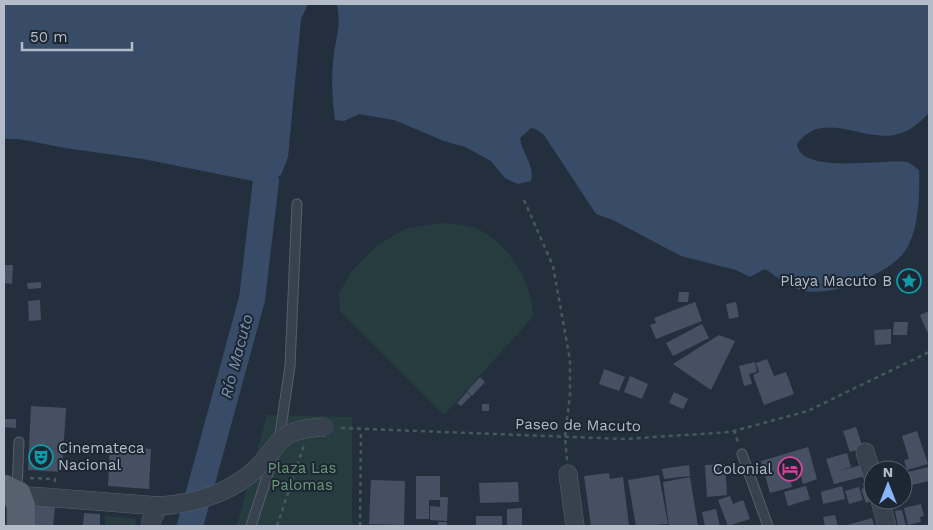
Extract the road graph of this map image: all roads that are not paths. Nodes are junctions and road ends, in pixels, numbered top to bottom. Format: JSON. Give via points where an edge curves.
{"nodes":[{"id":1,"x":297,"y":204,"type":"dead end"},
{"id":2,"x":325,"y":427,"type":"road end"},
{"id":3,"x":19,"y":442,"type":"dead end"},
{"id":4,"x":865,"y":452,"type":"dead end"},
{"id":5,"x":742,"y":454,"type":"dead end"},
{"id":6,"x":868,"y":460,"type":"edge"},
{"id":7,"x":568,"y":474,"type":"road end"},
{"id":8,"x":10,"y":492,"type":"edge"},
{"id":9,"x":159,"y":506,"type":"junction"},
{"id":10,"x":883,"y":510,"type":"edge"},
{"id":11,"x":21,"y":526,"type":"edge"},
{"id":12,"x":151,"y":526,"type":"edge"},
{"id":13,"x":251,"y":526,"type":"edge"},
{"id":14,"x":574,"y":526,"type":"edge"},
{"id":15,"x":768,"y":526,"type":"edge"},
{"id":16,"x":887,"y":526,"type":"edge"}],
"edges":[{"from":1,"to":13,"type":"lane","via":[[290,366],[280,440]]},
{"from":2,"to":9,"type":"street","bridge":true,"via":[[306,427],[290,433],[236,485],[183,503]]},
{"from":3,"to":8,"type":"lane"},
{"from":4,"to":6,"type":"street"},
{"from":5,"to":15,"type":"lane"},
{"from":7,"to":14,"type":"street"},
{"from":8,"to":9,"type":"street"},
{"from":8,"to":11,"type":"main road","via":[[21,506]]},
{"from":9,"to":12,"type":"street"},
{"from":10,"to":16,"type":"street"}]}
